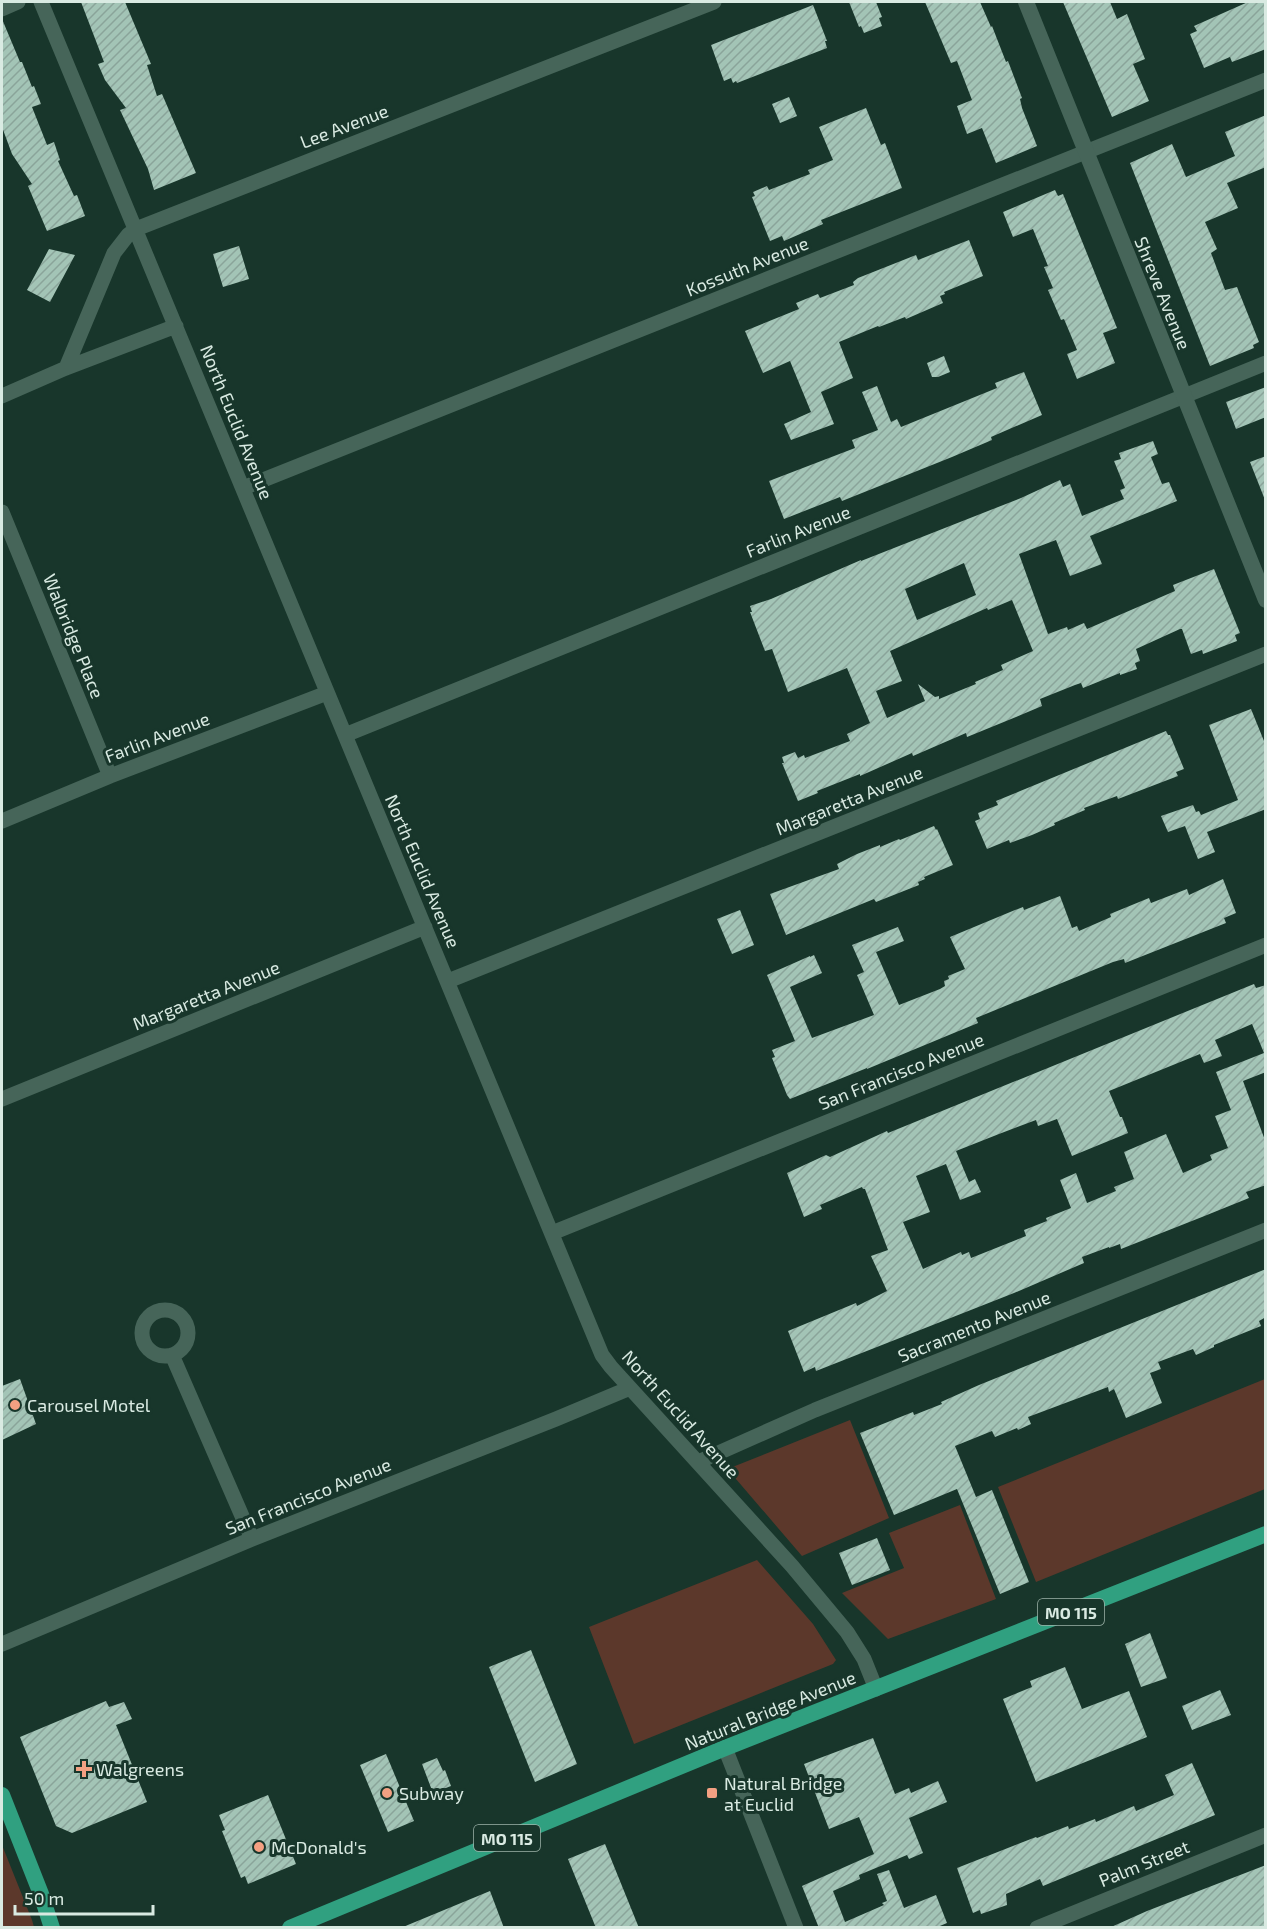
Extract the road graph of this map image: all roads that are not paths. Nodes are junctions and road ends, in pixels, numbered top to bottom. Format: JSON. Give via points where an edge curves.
{"nodes":[{"id":1,"x":18,"y":2,"type":"edge"},
{"id":2,"x":41,"y":2,"type":"edge"},
{"id":3,"x":714,"y":2,"type":"edge"},
{"id":4,"x":1026,"y":2,"type":"edge"},
{"id":5,"x":2,"y":9,"type":"edge"},
{"id":6,"x":1266,"y":80,"type":"edge"},
{"id":7,"x":1086,"y":153,"type":"junction"},
{"id":8,"x":136,"y":229,"type":"junction"},
{"id":9,"x":176,"y":326,"type":"junction"},
{"id":10,"x":1266,"y":363,"type":"edge"},
{"id":11,"x":66,"y":368,"type":"junction"},
{"id":12,"x":2,"y":396,"type":"edge"},
{"id":13,"x":1184,"y":397,"type":"junction"},
{"id":14,"x":243,"y":488,"type":"junction"},
{"id":15,"x":2,"y":512,"type":"edge"},
{"id":16,"x":1266,"y":600,"type":"edge"},
{"id":17,"x":1266,"y":654,"type":"edge"},
{"id":18,"x":327,"y":693,"type":"junction"},
{"id":19,"x":345,"y":735,"type":"junction"},
{"id":20,"x":110,"y":776,"type":"junction"},
{"id":21,"x":2,"y":821,"type":"edge"},
{"id":22,"x":425,"y":927,"type":"junction"},
{"id":23,"x":1266,"y":945,"type":"edge"},
{"id":24,"x":448,"y":981,"type":"junction"},
{"id":25,"x":2,"y":1099,"type":"edge"},
{"id":26,"x":1266,"y":1230,"type":"edge"},
{"id":27,"x":552,"y":1233,"type":"junction"},
{"id":28,"x":172,"y":1355,"type":"dead end"},
{"id":29,"x":630,"y":1388,"type":"junction"},
{"id":30,"x":698,"y":1462,"type":"junction"},
{"id":31,"x":1266,"y":1534,"type":"edge"},
{"id":32,"x":252,"y":1539,"type":"junction"},
{"id":33,"x":2,"y":1644,"type":"edge"},
{"id":34,"x":876,"y":1689,"type":"junction"},
{"id":35,"x":725,"y":1748,"type":"junction"},
{"id":36,"x":2,"y":1795,"type":"edge"},
{"id":37,"x":1266,"y":1835,"type":"edge"},
{"id":38,"x":52,"y":1928,"type":"edge"},
{"id":39,"x":290,"y":1928,"type":"edge"},
{"id":40,"x":796,"y":1928,"type":"edge"},
{"id":41,"x":1037,"y":1928,"type":"edge"}],
"edges":[{"from":1,"to":5,"type":"street"},
{"from":2,"to":8,"type":"street","name":"North Euclid Avenue"},
{"from":3,"to":8,"type":"street","name":"Lee Avenue"},
{"from":4,"to":7,"type":"street","name":"Shreve Avenue"},
{"from":6,"to":7,"type":"street","name":"Kossuth Avenue"},
{"from":7,"to":13,"type":"street","name":"Shreve Avenue"},
{"from":7,"to":14,"type":"street","name":"Kossuth Avenue"},
{"from":8,"to":9,"type":"street","name":"North Euclid Avenue"},
{"from":8,"to":11,"type":"street","name":"Lee Avenue","via":[[114,253]]},
{"from":9,"to":11,"type":"street"},
{"from":9,"to":14,"type":"street","name":"North Euclid Avenue"},
{"from":10,"to":13,"type":"street","name":"Farlin Avenue"},
{"from":11,"to":12,"type":"street"},
{"from":13,"to":16,"type":"street","name":"Shreve Avenue"},
{"from":13,"to":19,"type":"street","name":"Farlin Avenue"},
{"from":14,"to":18,"type":"street","name":"North Euclid Avenue"},
{"from":15,"to":20,"type":"street","name":"Walbridge Place"},
{"from":17,"to":24,"type":"street","name":"Margaretta Avenue"},
{"from":18,"to":19,"type":"street","name":"North Euclid Avenue"},
{"from":18,"to":20,"type":"street","name":"Farlin Avenue"},
{"from":19,"to":22,"type":"street","name":"North Euclid Avenue"},
{"from":20,"to":21,"type":"street","name":"Farlin Avenue"},
{"from":22,"to":24,"type":"street","name":"North Euclid Avenue"},
{"from":22,"to":25,"type":"street","name":"Margaretta Avenue"},
{"from":23,"to":27,"type":"street","name":"San Francisco Avenue"},
{"from":24,"to":27,"type":"street","name":"North Euclid Avenue"},
{"from":26,"to":30,"type":"street","name":"Sacramento Avenue","via":[[826,1406]]},
{"from":27,"to":29,"type":"street","name":"North Euclid Avenue","via":[[602,1354]]},
{"from":28,"to":32,"type":"street"},
{"from":29,"to":30,"type":"street","name":"North Euclid Avenue"},
{"from":29,"to":32,"type":"street","name":"San Francisco Avenue"},
{"from":30,"to":34,"type":"street","name":"North Euclid Avenue","via":[[847,1632]]},
{"from":31,"to":34,"type":"main road","name":"Natural Bridge Avenue","number":"MO 115"},
{"from":32,"to":33,"type":"street","name":"San Francisco Avenue"},
{"from":34,"to":35,"type":"main road","name":"Natural Bridge Avenue","number":"MO 115"},
{"from":35,"to":39,"type":"main road","name":"Natural Bridge Avenue","number":"MO 115"},
{"from":35,"to":40,"type":"street"},
{"from":36,"to":38,"type":"main road"},
{"from":37,"to":41,"type":"street","name":"Palm Street"}]}
